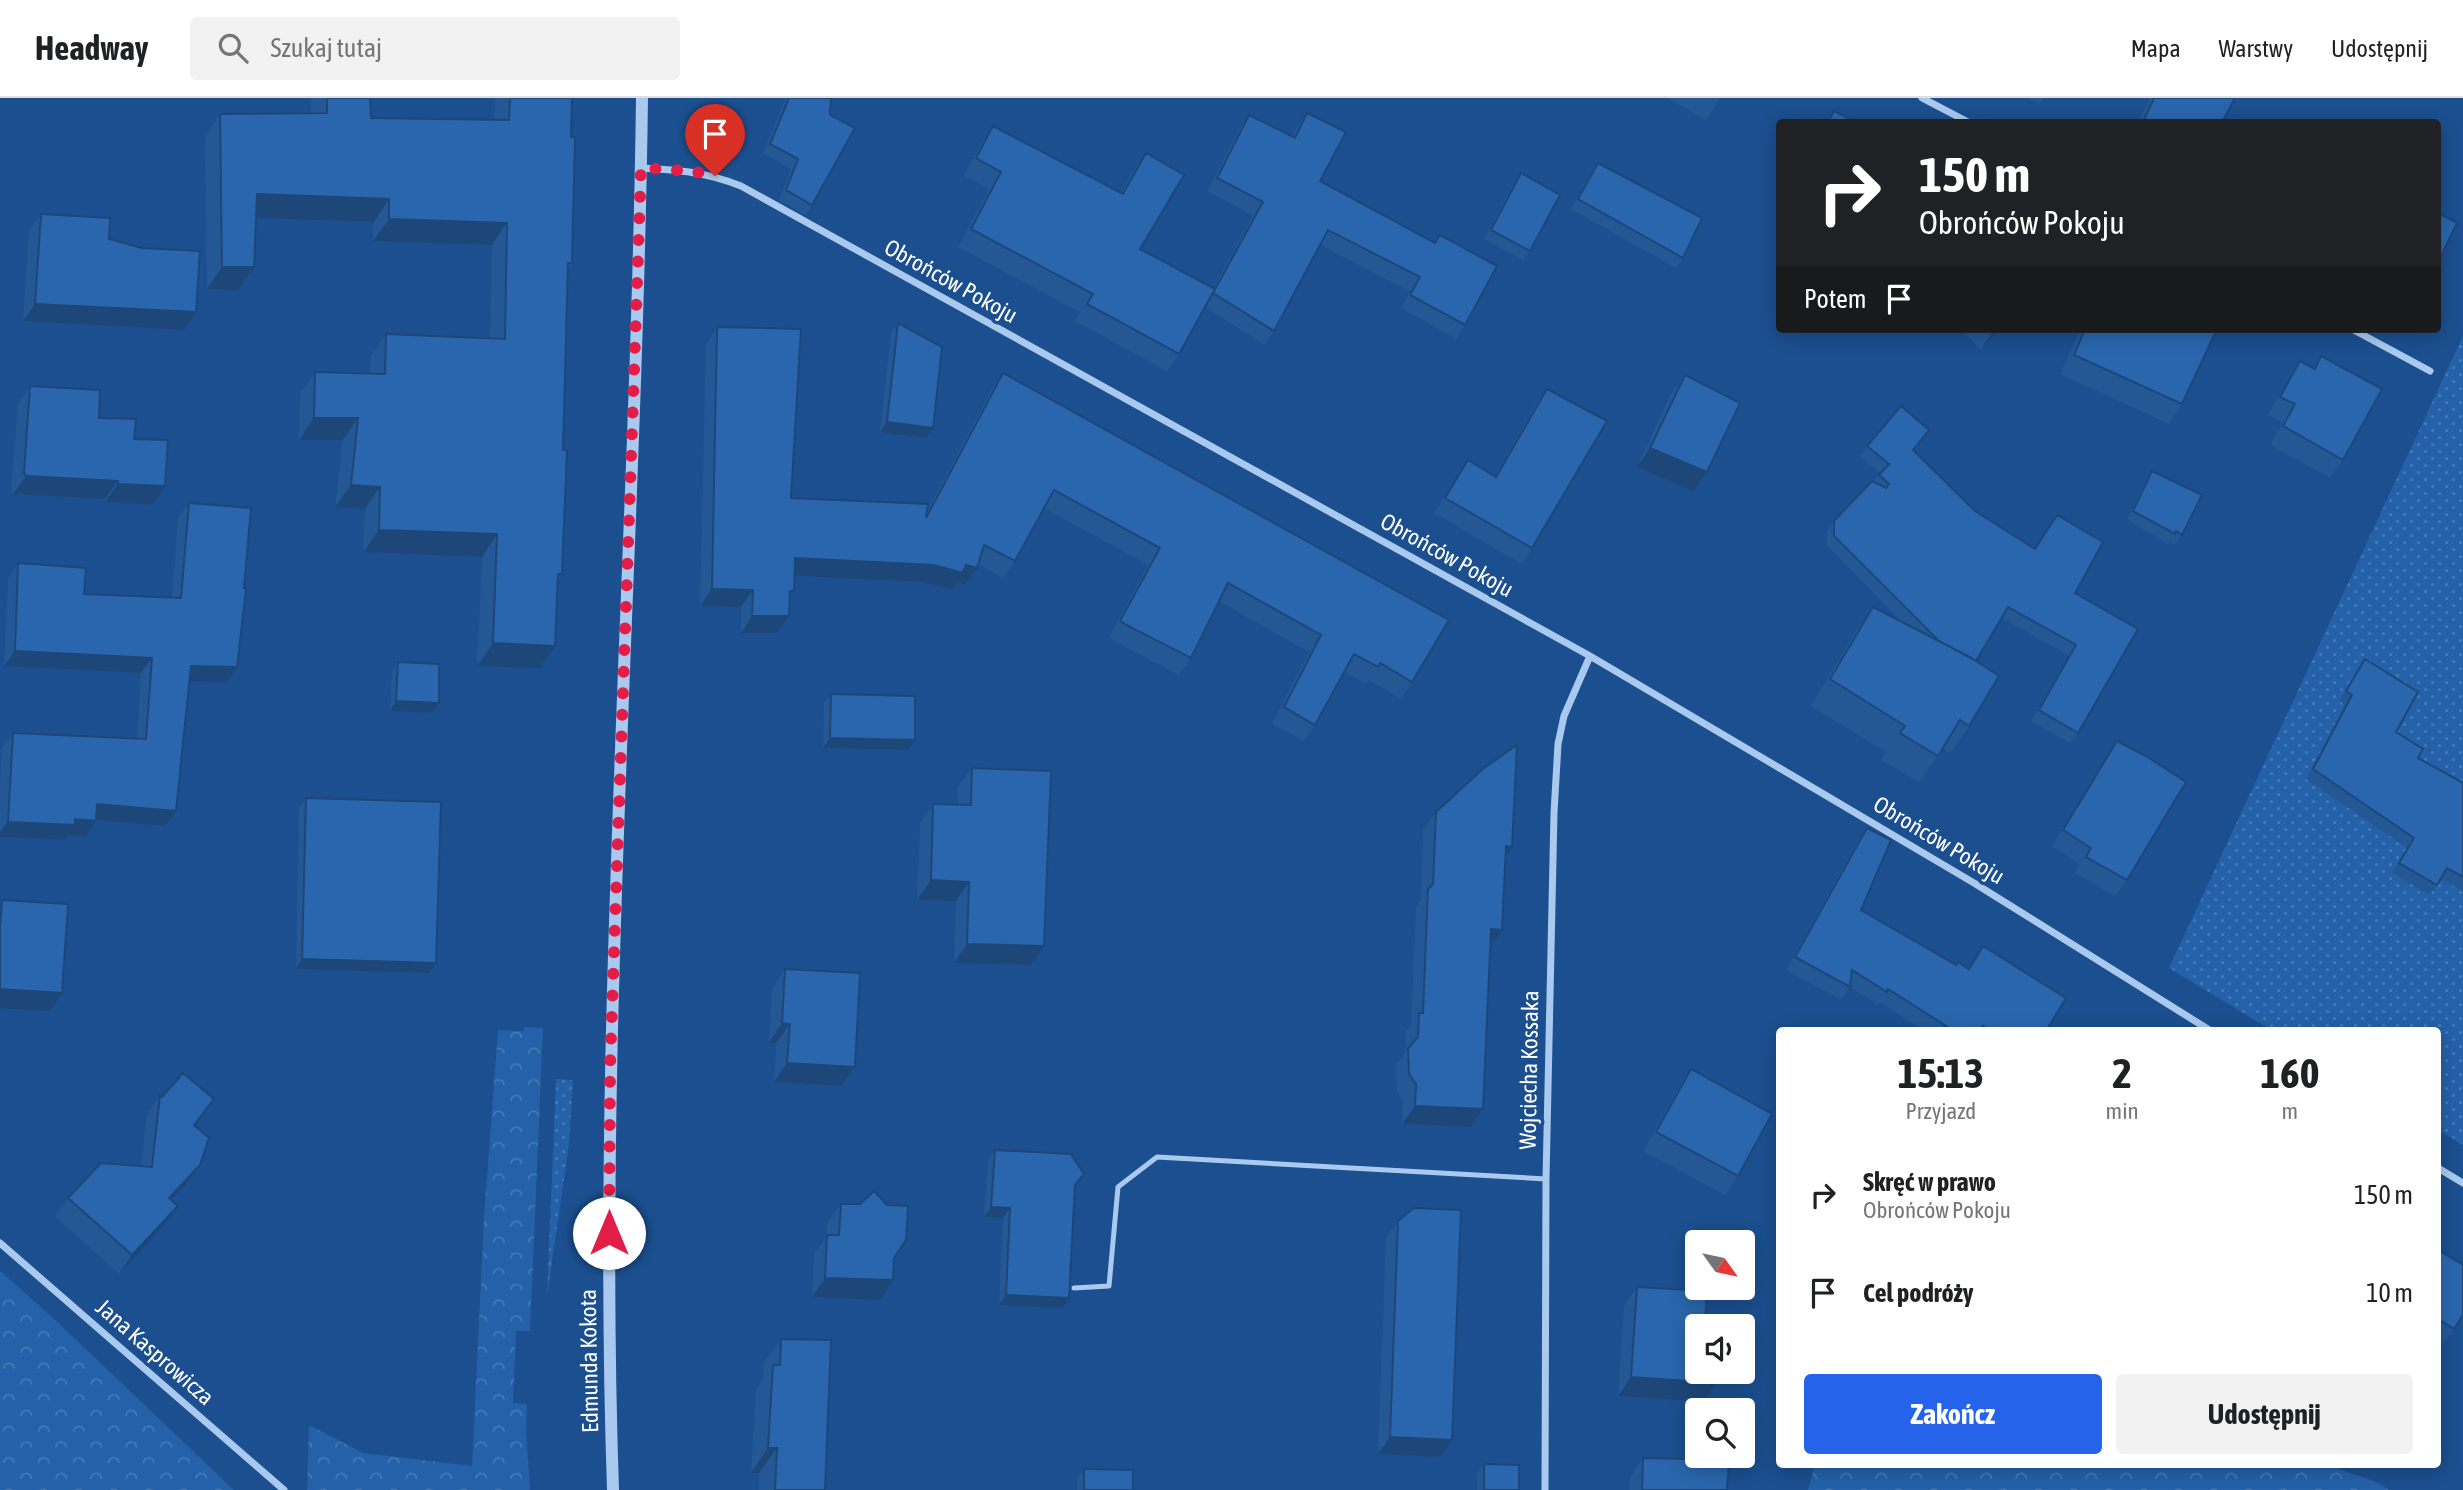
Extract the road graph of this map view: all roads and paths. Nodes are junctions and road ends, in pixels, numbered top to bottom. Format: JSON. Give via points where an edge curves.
{"nodes":[{"id":1,"x":642,"y":98,"type":"edge"},
{"id":2,"x":1922,"y":98,"type":"edge"},
{"id":3,"x":1962,"y":119,"type":"edge"},
{"id":4,"x":641,"y":168,"type":"junction"},
{"id":5,"x":2359,"y":333,"type":"edge"},
{"id":6,"x":2430,"y":371,"type":"dead end"},
{"id":7,"x":1590,"y":656,"type":"junction"},
{"id":8,"x":2205,"y":1027,"type":"edge"},
{"id":9,"x":2441,"y":1170,"type":"edge"},
{"id":10,"x":1546,"y":1179,"type":"junction"},
{"id":11,"x":2463,"y":1183,"type":"edge"},
{"id":12,"x":0,"y":1243,"type":"edge"},
{"id":13,"x":1074,"y":1288,"type":"dead end"},
{"id":14,"x":284,"y":1490,"type":"edge"},
{"id":15,"x":613,"y":1490,"type":"edge"},
{"id":16,"x":1545,"y":1490,"type":"edge"}],
"edges":[{"from":1,"to":4,"type":"street","name":"Edmunda Kokota"},
{"from":2,"to":3,"type":"street"},
{"from":4,"to":7,"type":"street","name":"Obrońców Pokoju","via":[[691,171],[741,186]]},
{"from":4,"to":15,"type":"street","name":"Edmunda Kokota","via":[[610,1068],[608,1343]]},
{"from":5,"to":6,"type":"street"},
{"from":7,"to":8,"type":"street","name":"Obrońców Pokoju","via":[[1975,883]]},
{"from":7,"to":10,"type":"street","name":"Wojciecha Kossaka","via":[[1564,716],[1558,744]]},
{"from":9,"to":11,"type":"street"},
{"from":10,"to":13,"type":"lane","via":[[1157,1157],[1118,1187],[1110,1286]]},
{"from":10,"to":16,"type":"street","name":"Wojciecha Kossaka"},
{"from":12,"to":14,"type":"street","name":"Jana Kasprowicza"}]}
